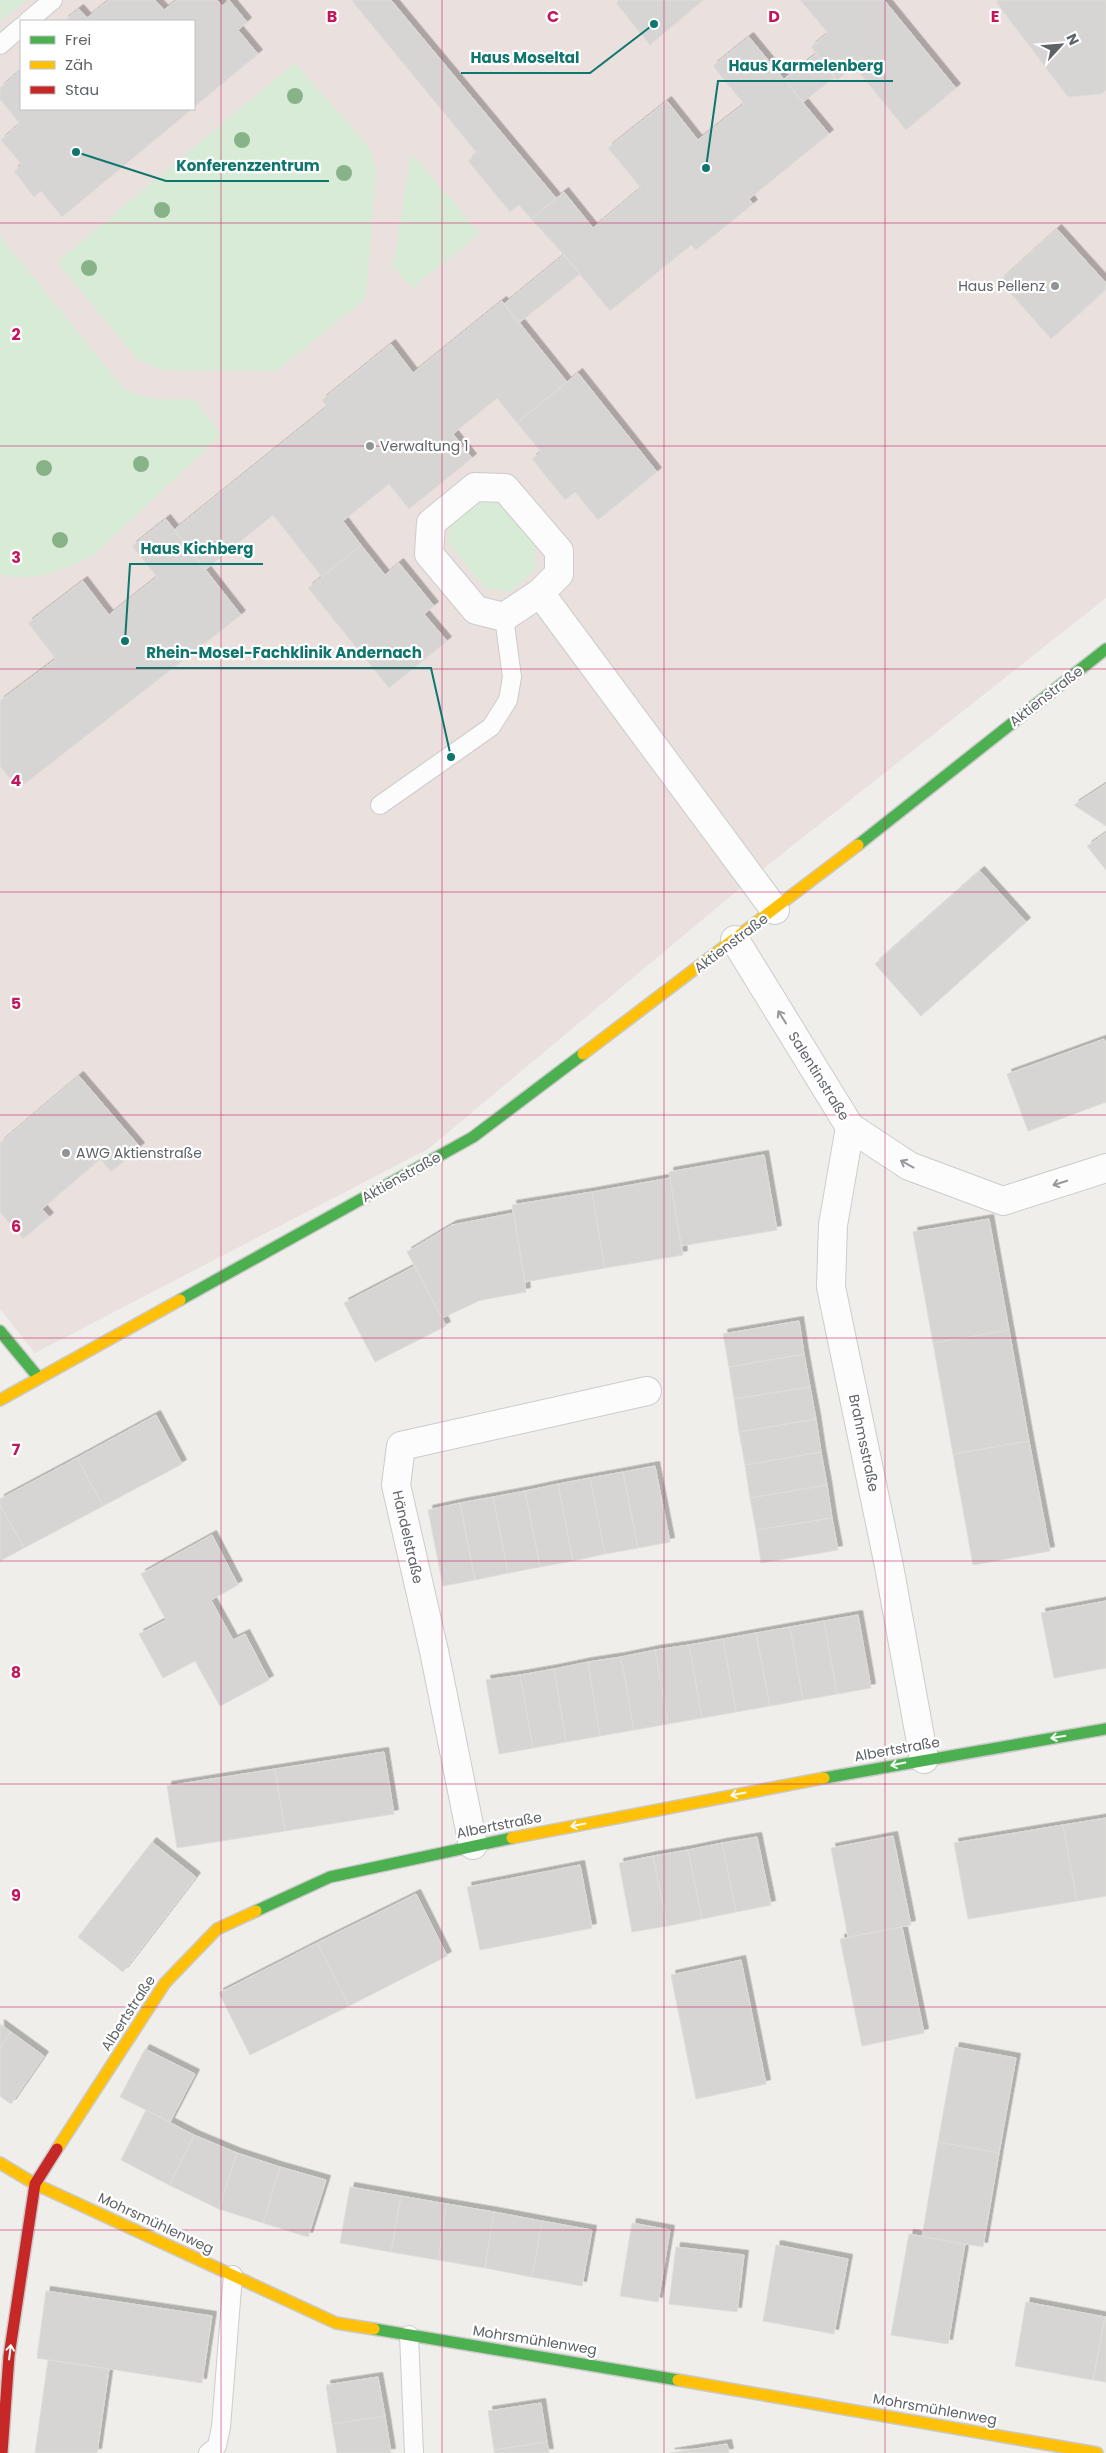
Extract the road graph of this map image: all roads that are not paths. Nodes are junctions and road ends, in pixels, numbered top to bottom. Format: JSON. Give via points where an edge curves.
{"nodes":[{"id":1,"x":54,"y":0,"type":"edge"},
{"id":2,"x":29,"y":20,"type":"edge"},
{"id":3,"x":20,"y":28,"type":"edge"},
{"id":4,"x":0,"y":45,"type":"edge"},
{"id":5,"x":540,"y":593,"type":"junction"},
{"id":6,"x":504,"y":617,"type":"junction"},
{"id":7,"x":1106,"y":649,"type":"edge"},
{"id":8,"x":380,"y":805,"type":"dead end"},
{"id":9,"x":775,"y":910,"type":"junction"},
{"id":10,"x":735,"y":940,"type":"junction"},
{"id":11,"x":850,"y":1127,"type":"junction"},
{"id":12,"x":1106,"y":1168,"type":"edge"},
{"id":13,"x":0,"y":1331,"type":"edge"},
{"id":14,"x":38,"y":1377,"type":"junction"},
{"id":15,"x":647,"y":1391,"type":"dead end"},
{"id":16,"x":0,"y":1400,"type":"edge"},
{"id":17,"x":1106,"y":1729,"type":"edge"},
{"id":18,"x":924,"y":1759,"type":"junction"},
{"id":19,"x":473,"y":1845,"type":"junction"},
{"id":20,"x":0,"y":2163,"type":"edge"},
{"id":21,"x":35,"y":2184,"type":"junction"},
{"id":22,"x":233,"y":2275,"type":"junction"},
{"id":23,"x":409,"y":2335,"type":"junction"},
{"id":24,"x":2,"y":2453,"type":"edge"},
{"id":25,"x":208,"y":2453,"type":"edge"},
{"id":26,"x":414,"y":2453,"type":"edge"},
{"id":27,"x":1097,"y":2453,"type":"edge"}],
"edges":[{"from":1,"to":2,"type":"lane"},
{"from":3,"to":4,"type":"lane"},
{"from":5,"to":6,"type":"street"},
{"from":5,"to":6,"type":"street","via":[[559,574],[559,551],[505,488],[475,487],[430,523],[429,554],[476,610]]},
{"from":5,"to":9,"type":"street","name":"Aktienstraße"},
{"from":6,"to":8,"type":"lane","via":[[512,677],[508,700],[491,727]]},
{"from":7,"to":9,"type":"street","name":"Aktienstraße"},
{"from":9,"to":10,"type":"street","name":"Aktienstraße"},
{"from":11,"to":10,"type":"street","name":"Salentinstraße","one_way":true},
{"from":10,"to":14,"type":"street","name":"Aktienstraße","via":[[473,1137]]},
{"from":12,"to":11,"type":"street","name":"Salentinstraße","one_way":true,"via":[[1003,1201],[908,1166]]},
{"from":11,"to":18,"type":"street","name":"Brahmsstraße","via":[[833,1225],[831,1287],[889,1566]]},
{"from":13,"to":14,"type":"street"},
{"from":14,"to":16,"type":"street","name":"Aktienstraße"},
{"from":15,"to":19,"type":"street","name":"Händelstraße","via":[[401,1446],[396,1485]]},
{"from":17,"to":18,"type":"street","name":"Albertstraße","one_way":true},
{"from":18,"to":19,"type":"street","name":"Albertstraße","one_way":true},
{"from":19,"to":21,"type":"street","name":"Albertstraße","via":[[330,1877],[217,1929],[165,1983]]},
{"from":20,"to":21,"type":"street","name":"Mohrsmühlenweg"},
{"from":21,"to":22,"type":"street","name":"Mohrsmühlenweg"},
{"from":24,"to":21,"type":"street","one_way":true,"via":[[9,2356]]},
{"from":22,"to":23,"type":"street","name":"Mohrsmühlenweg","via":[[336,2323]]},
{"from":22,"to":25,"type":"lane","via":[[221,2427],[217,2446]]},
{"from":23,"to":26,"type":"lane"},
{"from":23,"to":27,"type":"street","name":"Mohrsmühlenweg"}]}
